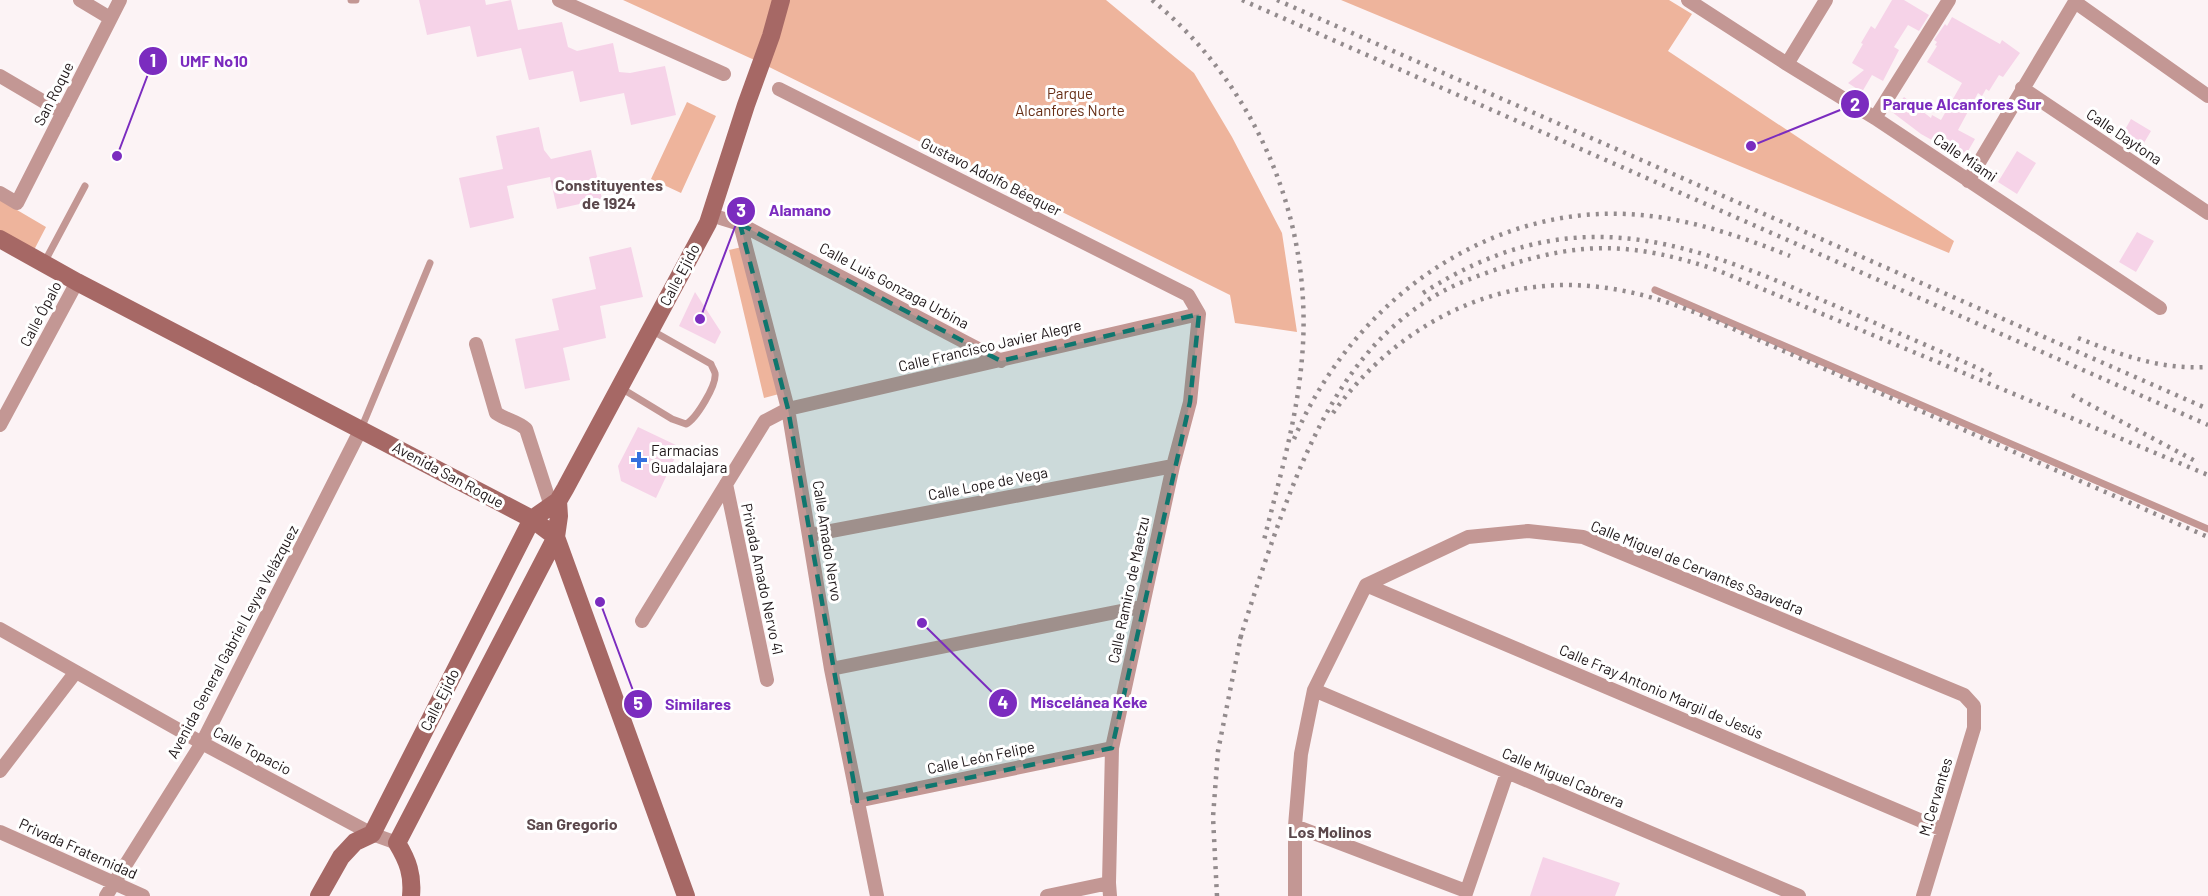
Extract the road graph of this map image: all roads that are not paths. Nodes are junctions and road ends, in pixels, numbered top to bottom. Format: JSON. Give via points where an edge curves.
{"nodes":[{"id":1,"x":80,"y":0,"type":"edge"},
{"id":2,"x":120,"y":0,"type":"edge"},
{"id":3,"x":559,"y":0,"type":"edge"},
{"id":4,"x":781,"y":0,"type":"edge"},
{"id":5,"x":794,"y":0,"type":"edge"},
{"id":6,"x":1826,"y":0,"type":"edge"},
{"id":7,"x":1949,"y":0,"type":"edge"},
{"id":8,"x":1691,"y":1,"type":"edge"},
{"id":9,"x":2075,"y":1,"type":"edge"},
{"id":10,"x":110,"y":18,"type":"junction"},
{"id":11,"x":771,"y":36,"type":"junction"},
{"id":12,"x":1787,"y":64,"type":"junction"},
{"id":13,"x":724,"y":74,"type":"dead end"},
{"id":14,"x":0,"y":76,"type":"edge"},
{"id":15,"x":2022,"y":88,"type":"junction"},
{"id":16,"x":779,"y":89,"type":"dead end"},
{"id":17,"x":2208,"y":96,"type":"edge"},
{"id":18,"x":63,"y":113,"type":"junction"},
{"id":19,"x":1875,"y":118,"type":"junction"},
{"id":20,"x":1968,"y":181,"type":"junction"},
{"id":21,"x":85,"y":186,"type":"dead end"},
{"id":22,"x":0,"y":193,"type":"edge"},
{"id":23,"x":2208,"y":213,"type":"edge"},
{"id":24,"x":711,"y":215,"type":"junction"},
{"id":25,"x":740,"y":224,"type":"junction"},
{"id":26,"x":0,"y":239,"type":"edge"},
{"id":27,"x":430,"y":263,"type":"dead end"},
{"id":28,"x":44,"y":264,"type":"junction"},
{"id":29,"x":76,"y":282,"type":"junction"},
{"id":30,"x":1654,"y":290,"type":"dead end"},
{"id":31,"x":2160,"y":308,"type":"dead end"},
{"id":32,"x":1199,"y":314,"type":"junction"},
{"id":33,"x":651,"y":330,"type":"junction"},
{"id":34,"x":476,"y":344,"type":"dead end"},
{"id":35,"x":1001,"y":361,"type":"junction"},
{"id":36,"x":619,"y":387,"type":"junction"},
{"id":37,"x":788,"y":409,"type":"junction"},
{"id":38,"x":0,"y":425,"type":"edge"},
{"id":39,"x":361,"y":429,"type":"junction"},
{"id":40,"x":1173,"y":466,"type":"junction"},
{"id":41,"x":726,"y":484,"type":"junction"},
{"id":42,"x":555,"y":503,"type":"junction"},
{"id":43,"x":532,"y":519,"type":"junction"},
{"id":44,"x":2208,"y":529,"type":"edge"},
{"id":45,"x":810,"y":535,"type":"junction"},
{"id":46,"x":556,"y":537,"type":"junction"},
{"id":47,"x":1366,"y":585,"type":"junction"},
{"id":48,"x":1141,"y":607,"type":"junction"},
{"id":49,"x":642,"y":621,"type":"dead end"},
{"id":50,"x":0,"y":629,"type":"edge"},
{"id":51,"x":831,"y":669,"type":"junction"},
{"id":52,"x":75,"y":673,"type":"junction"},
{"id":53,"x":767,"y":680,"type":"dead end"},
{"id":54,"x":1314,"y":690,"type":"junction"},
{"id":55,"x":1974,"y":706,"type":"joint"},
{"id":56,"x":202,"y":742,"type":"junction"},
{"id":57,"x":1112,"y":748,"type":"junction"},
{"id":58,"x":0,"y":771,"type":"edge"},
{"id":59,"x":1507,"y":773,"type":"junction"},
{"id":60,"x":857,"y":801,"type":"junction"},
{"id":61,"x":1295,"y":826,"type":"junction"},
{"id":62,"x":1943,"y":830,"type":"junction"},
{"id":63,"x":0,"y":832,"type":"edge"},
{"id":64,"x":372,"y":834,"type":"junction"},
{"id":65,"x":397,"y":843,"type":"junction"},
{"id":66,"x":110,"y":890,"type":"edge"},
{"id":67,"x":1109,"y":890,"type":"edge"},
{"id":68,"x":1465,"y":894,"type":"edge"},
{"id":69,"x":143,"y":896,"type":"edge"},
{"id":70,"x":319,"y":896,"type":"edge"},
{"id":71,"x":411,"y":896,"type":"edge"},
{"id":72,"x":686,"y":896,"type":"edge"},
{"id":73,"x":877,"y":896,"type":"edge"},
{"id":74,"x":1047,"y":896,"type":"edge"},
{"id":75,"x":1295,"y":896,"type":"edge"},
{"id":76,"x":1799,"y":896,"type":"edge"},
{"id":77,"x":1923,"y":896,"type":"edge"}],
"edges":[{"from":1,"to":10,"type":"street"},
{"from":2,"to":10,"type":"street","name":"San Roque"},
{"from":3,"to":13,"type":"street"},
{"from":4,"to":11,"type":"street","name":"Calle Ejido"},
{"from":5,"to":11,"type":"street","name":"Calle Ejido"},
{"from":6,"to":12,"type":"street"},
{"from":7,"to":19,"type":"street"},
{"from":8,"to":12,"type":"street","name":"Calle Miami"},
{"from":9,"to":15,"type":"street"},
{"from":9,"to":17,"type":"street"},
{"from":10,"to":18,"type":"street","name":"San Roque"},
{"from":11,"to":24,"type":"street","name":"Calle Ejido"},
{"from":12,"to":19,"type":"street","name":"Calle Miami"},
{"from":14,"to":18,"type":"street"},
{"from":15,"to":20,"type":"street"},
{"from":15,"to":23,"type":"street","name":"Calle Daytona"},
{"from":16,"to":32,"type":"street","name":"Gustavo Adolfo Béequer","via":[[1188,295]]},
{"from":18,"to":22,"type":"street","name":"San Roque","via":[[17,203]]},
{"from":19,"to":20,"type":"street","name":"Calle Miami"},
{"from":20,"to":31,"type":"street","name":"Calle Miami"},
{"from":21,"to":28,"type":"lane"},
{"from":24,"to":25,"type":"street"},
{"from":24,"to":33,"type":"street","name":"Calle Ejido"},
{"from":25,"to":35,"type":"street","name":"Calle Luis Gonzaga Urbina"},
{"from":25,"to":37,"type":"street","name":"Calle Amado Nervo"},
{"from":26,"to":28,"type":"street","name":"Avenida San Roque"},
{"from":27,"to":39,"type":"lane"},
{"from":28,"to":29,"type":"street","name":"Avenida San Roque"},
{"from":29,"to":38,"type":"street","name":"Calle Ópalo"},
{"from":29,"to":39,"type":"street","name":"Avenida San Roque"},
{"from":30,"to":44,"type":"lane"},
{"from":32,"to":35,"type":"street","name":"Calle Francisco Javier Alegre"},
{"from":32,"to":40,"type":"street","name":"Calle Ramiro de Maetzu","via":[[1190,402]]},
{"from":33,"to":36,"type":"street","name":"Calle Ejido"},
{"from":33,"to":36,"type":"lane","via":[[711,364],[716,374],[707,397],[686,424]]},
{"from":34,"to":42,"type":"street","via":[[496,413],[526,429]]},
{"from":35,"to":37,"type":"street","name":"Calle Francisco Javier Alegre"},
{"from":36,"to":42,"type":"street","name":"Calle Ejido"},
{"from":37,"to":41,"type":"street","name":"Privada Amado Nervo 41","via":[[765,421]]},
{"from":37,"to":45,"type":"street","name":"Calle Amado Nervo"},
{"from":39,"to":43,"type":"street","name":"Avenida San Roque"},
{"from":39,"to":56,"type":"street","name":"Avenida General Gabriel Leyva Velázquez"},
{"from":40,"to":45,"type":"street","name":"Calle Lope de Vega"},
{"from":40,"to":48,"type":"street","name":"Calle Ramiro de Maetzu"},
{"from":41,"to":49,"type":"street","name":"Privada Amado Nervo 41"},
{"from":41,"to":53,"type":"street","name":"Privada Amado Nervo 41"},
{"from":42,"to":43,"type":"street","name":"Calle Ejido"},
{"from":42,"to":46,"type":"street","name":"Calle Ejido","via":[[559,516]]},
{"from":43,"to":46,"type":"street","name":"Avenida San Roque"},
{"from":43,"to":64,"type":"street","name":"Calle Ejido"},
{"from":45,"to":51,"type":"street","name":"Calle Amado Nervo"},
{"from":46,"to":65,"type":"street","name":"Calle Ejido"},
{"from":46,"to":72,"type":"street"},
{"from":47,"to":54,"type":"street"},
{"from":47,"to":55,"type":"street","name":"Calle Miguel de Cervantes Saavedra","via":[[1468,537],[1528,531],[1583,537],[1964,695]]},
{"from":47,"to":62,"type":"street","name":"Calle Fray Antonio Margil de Jesús"},
{"from":48,"to":51,"type":"street"},
{"from":48,"to":57,"type":"street","name":"Calle Ramiro de Maetzu"},
{"from":50,"to":52,"type":"street","name":"Calle Topacio"},
{"from":51,"to":60,"type":"street","name":"Calle Amado Nervo"},
{"from":52,"to":56,"type":"street","name":"Calle Topacio"},
{"from":52,"to":58,"type":"street"},
{"from":54,"to":59,"type":"street","name":"Calle Miguel Cabrera"},
{"from":54,"to":61,"type":"street","via":[[1301,754]]},
{"from":55,"to":62,"type":"street","name":"M.Cervantes","via":[[1974,728]]},
{"from":56,"to":64,"type":"street","name":"Calle Topacio"},
{"from":56,"to":66,"type":"street","name":"Avenida General Gabriel Leyva Velázquez"},
{"from":57,"to":60,"type":"street","name":"Calle León Felipe"},
{"from":57,"to":67,"type":"street","name":"Calle Ramiro de Maetzu"},
{"from":59,"to":68,"type":"street"},
{"from":59,"to":76,"type":"street","name":"Calle Miguel Cabrera"},
{"from":60,"to":73,"type":"street","name":"Calle Amado Nervo"},
{"from":61,"to":68,"type":"street"},
{"from":61,"to":75,"type":"street"},
{"from":62,"to":77,"type":"street","name":"M.Cervantes"},
{"from":63,"to":66,"type":"street","name":"Privada Fraternidad"},
{"from":64,"to":65,"type":"street","name":"Calle Topacio"},
{"from":64,"to":70,"type":"street","name":"Calle Ejido","via":[[355,842],[341,857]]},
{"from":65,"to":71,"type":"street","via":[[408,860]]},
{"from":66,"to":69,"type":"street","name":"Privada Fraternidad"},
{"from":67,"to":74,"type":"street"}]}
